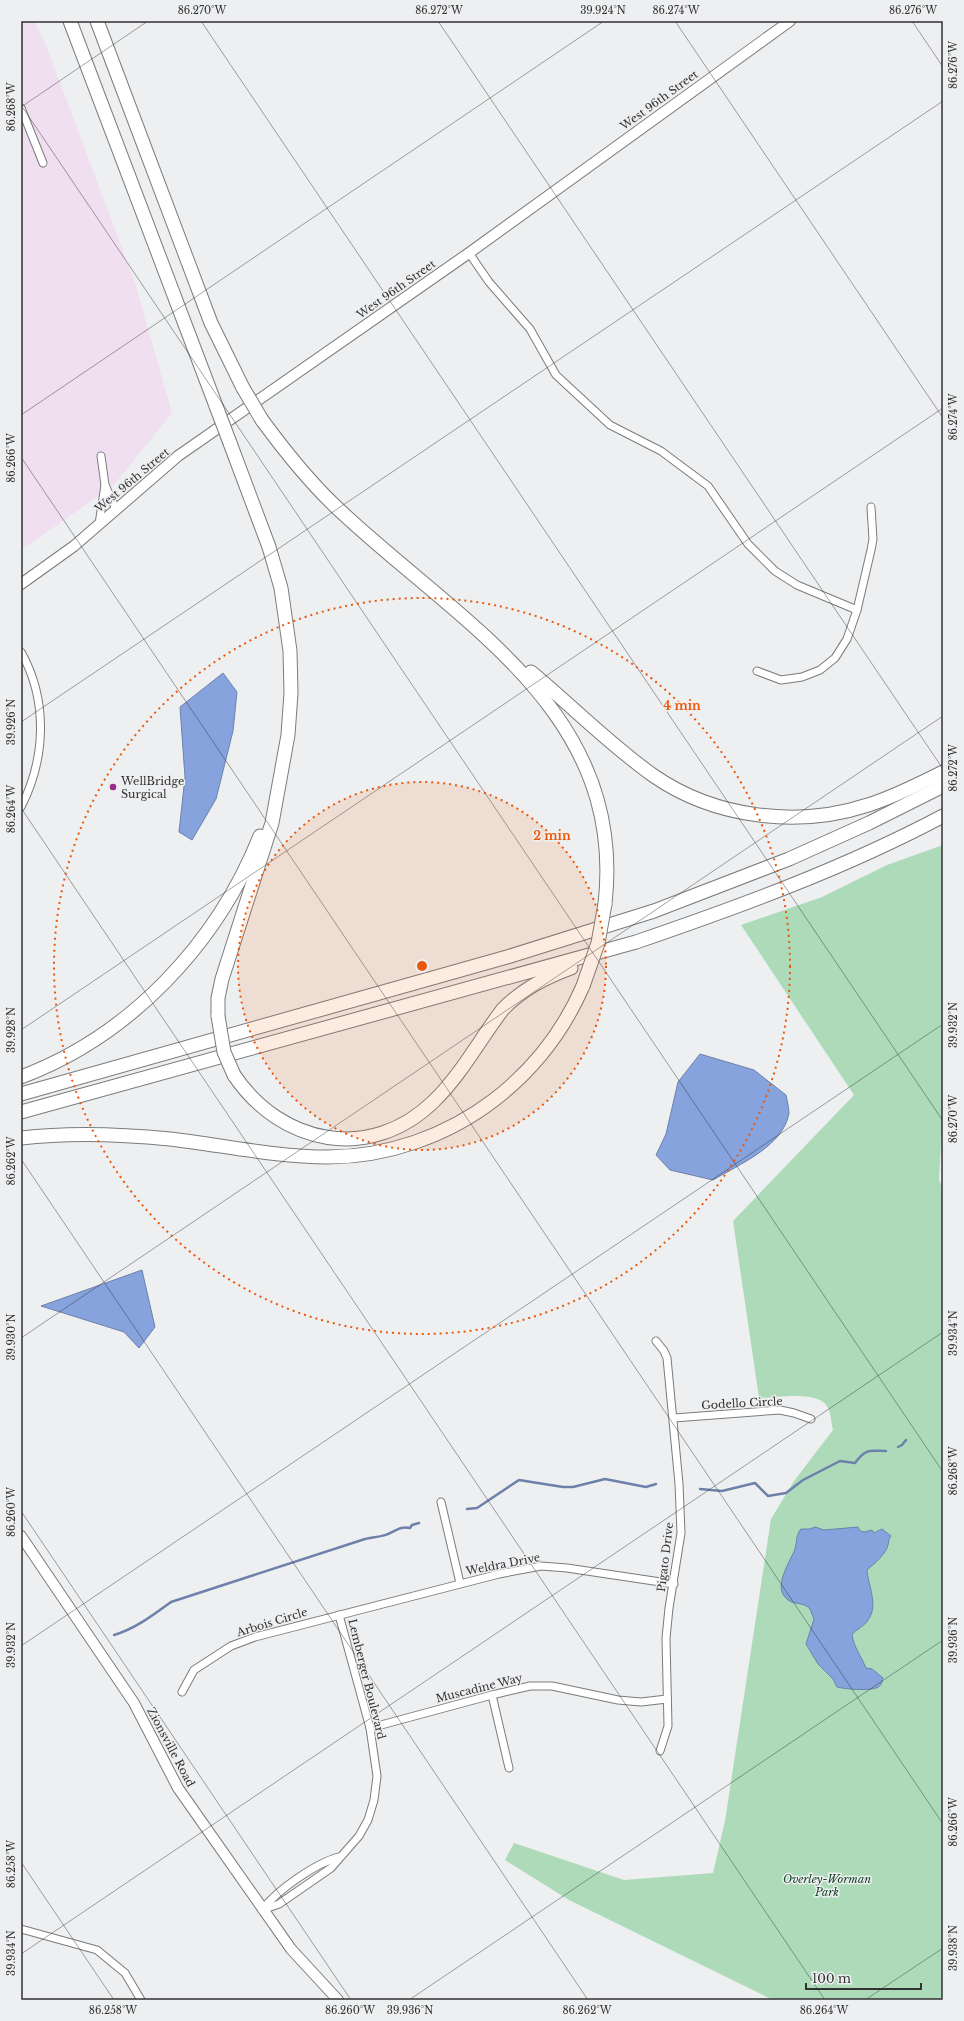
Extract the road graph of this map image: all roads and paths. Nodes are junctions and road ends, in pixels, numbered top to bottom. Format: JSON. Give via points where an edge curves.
{"nodes":[{"id":1,"x":70,"y":21,"type":"edge"},
{"id":2,"x":97,"y":21,"type":"edge"},
{"id":3,"x":790,"y":21,"type":"edge"},
{"id":4,"x":21,"y":108,"type":"edge"},
{"id":5,"x":43,"y":163,"type":"dead end"},
{"id":6,"x":470,"y":253,"type":"junction"},
{"id":7,"x":101,"y":456,"type":"dead end"},
{"id":8,"x":105,"y":485,"type":"junction"},
{"id":9,"x":871,"y":507,"type":"dead end"},
{"id":10,"x":116,"y":509,"type":"junction"},
{"id":11,"x":99,"y":524,"type":"junction"},
{"id":12,"x":21,"y":584,"type":"edge"},
{"id":13,"x":857,"y":610,"type":"junction"},
{"id":14,"x":480,"y":632,"type":"junction"},
{"id":15,"x":21,"y":652,"type":"edge"},
{"id":16,"x":756,"y":671,"type":"dead end"},
{"id":17,"x":281,"y":772,"type":"junction"},
{"id":18,"x":943,"y":777,"type":"edge"},
{"id":19,"x":21,"y":807,"type":"edge"},
{"id":20,"x":943,"y":816,"type":"edge"},
{"id":21,"x":636,"y":942,"type":"junction"},
{"id":22,"x":21,"y":1077,"type":"edge"},
{"id":23,"x":21,"y":1094,"type":"edge"},
{"id":24,"x":21,"y":1112,"type":"edge"},
{"id":25,"x":21,"y":1138,"type":"edge"},
{"id":26,"x":656,"y":1341,"type":"dead end"},
{"id":27,"x":674,"y":1418,"type":"junction"},
{"id":28,"x":811,"y":1419,"type":"dead end"},
{"id":29,"x":441,"y":1502,"type":"dead end"},
{"id":30,"x":21,"y":1536,"type":"edge"},
{"id":31,"x":460,"y":1584,"type":"junction"},
{"id":32,"x":674,"y":1584,"type":"junction"},
{"id":33,"x":339,"y":1615,"type":"junction"},
{"id":34,"x":182,"y":1692,"type":"dead end"},
{"id":35,"x":492,"y":1695,"type":"junction"},
{"id":36,"x":668,"y":1699,"type":"junction"},
{"id":37,"x":370,"y":1728,"type":"junction"},
{"id":38,"x":660,"y":1750,"type":"dead end"},
{"id":39,"x":509,"y":1768,"type":"dead end"},
{"id":40,"x":262,"y":1910,"type":"junction"},
{"id":41,"x":21,"y":1929,"type":"edge"},
{"id":42,"x":140,"y":2000,"type":"edge"},
{"id":43,"x":338,"y":2000,"type":"edge"}],
"edges":[{"from":1,"to":17,"type":"highway","bridge":true,"via":[[269,547],[285,608],[290,651],[288,735]]},
{"from":2,"to":14,"type":"highway","bridge":true,"via":[[212,323],[242,388],[262,420],[297,465],[335,505]]},
{"from":3,"to":6,"type":"main road","name":"West 96th Street"},
{"from":4,"to":5,"type":"street"},
{"from":6,"to":10,"type":"main road","name":"West 96th Street","via":[[178,456]]},
{"from":6,"to":13,"type":"street","via":[[489,282],[530,329],[556,375],[610,424],[661,451],[708,486],[748,544],[775,571],[796,585]]},
{"from":7,"to":8,"type":"street"},
{"from":8,"to":10,"type":"street"},
{"from":8,"to":11,"type":"street"},
{"from":9,"to":13,"type":"street","via":[[873,539]]},
{"from":10,"to":11,"type":"main road","name":"West 96th Street"},
{"from":11,"to":12,"type":"main road","name":"West 96th Street","via":[[74,546]]},
{"from":13,"to":16,"type":"street","via":[[847,639],[835,658],[820,670],[802,677],[781,680]]},
{"from":14,"to":18,"type":"highway","via":[[520,662],[645,770],[676,789],[717,806],[763,816],[828,814],[870,805]]},
{"from":14,"to":25,"type":"highway","bridge":true,"via":[[538,690],[562,721],[581,757],[597,802],[604,835],[607,861],[605,904],[598,943],[574,1007],[555,1038],[535,1063],[513,1085],[457,1124],[421,1140],[388,1150],[357,1155],[321,1157],[124,1135],[83,1133]]},
{"from":15,"to":19,"type":"street","via":[[34,681],[41,732],[37,768]]},
{"from":17,"to":21,"type":"highway","bridge":true,"via":[[272,823],[222,979],[218,1016],[223,1048],[234,1075],[249,1096],[284,1124],[319,1136],[360,1138],[384,1132],[411,1119],[434,1101],[503,1009],[521,993],[549,976]]},
{"from":17,"to":22,"type":"highway","via":[[266,822],[247,866],[219,915],[185,960],[145,1001],[112,1028],[61,1058]]},
{"from":18,"to":23,"type":"highway","via":[[888,814],[789,859],[654,911],[507,957]]},
{"from":20,"to":21,"type":"highway","via":[[802,881]]},
{"from":21,"to":24,"type":"highway"},
{"from":26,"to":27,"type":"street","name":"Pigato Drive","via":[[667,1358]]},
{"from":27,"to":28,"type":"street","name":"Godello Circle","via":[[780,1410]]},
{"from":27,"to":32,"type":"street","name":"Pigato Drive","via":[[681,1533]]},
{"from":29,"to":31,"type":"street"},
{"from":30,"to":40,"type":"main road","name":"Zionsville Road","via":[[134,1703],[178,1788]]},
{"from":31,"to":32,"type":"street","name":"Weldra Drive","via":[[540,1566]]},
{"from":31,"to":33,"type":"street","name":"Weldra Drive"},
{"from":32,"to":36,"type":"street","name":"Pigato Drive","via":[[666,1638]]},
{"from":33,"to":34,"type":"street","name":"Arbois Circle","via":[[255,1637],[231,1646],[194,1670]]},
{"from":33,"to":37,"type":"street","name":"Lemberger Boulevard"},
{"from":35,"to":36,"type":"street","name":"Muscadine Way","via":[[530,1686],[552,1686],[618,1700],[641,1702]]},
{"from":35,"to":37,"type":"street","name":"Muscadine Way"},
{"from":35,"to":39,"type":"street"},
{"from":36,"to":38,"type":"street","name":"Pigato Drive","via":[[668,1726]]},
{"from":37,"to":40,"type":"street","name":"Lemberger Boulevard","via":[[376,1776],[374,1800],[368,1820],[332,1868],[279,1904]]},
{"from":40,"to":43,"type":"main road","name":"Zionsville Road","via":[[291,1948]]},
{"from":41,"to":42,"type":"street","via":[[97,1950],[125,1973]]}]}
